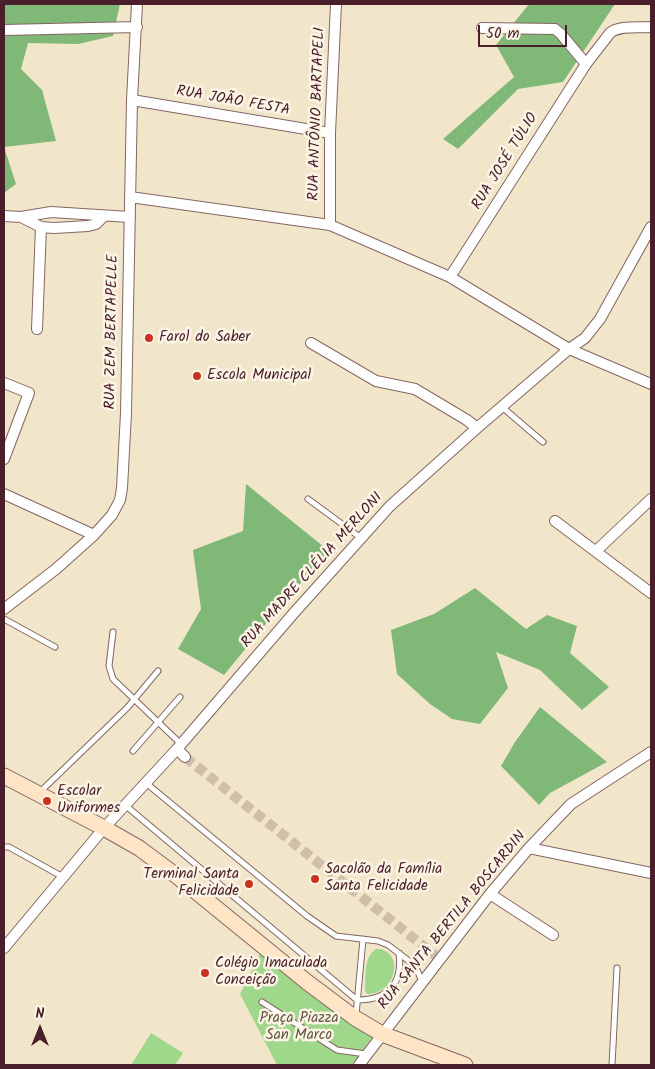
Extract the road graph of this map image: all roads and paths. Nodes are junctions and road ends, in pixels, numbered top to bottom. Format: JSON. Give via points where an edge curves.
{"nodes":[{"id":1,"x":137,"y":4,"type":"edge"},
{"id":2,"x":336,"y":4,"type":"edge"},
{"id":3,"x":137,"y":27,"type":"junction"},
{"id":4,"x":651,"y":27,"type":"edge"},
{"id":5,"x":482,"y":28,"type":"dead end"},
{"id":6,"x":4,"y":30,"type":"edge"},
{"id":7,"x":586,"y":64,"type":"junction"},
{"id":8,"x":132,"y":100,"type":"junction"},
{"id":9,"x":330,"y":133,"type":"junction"},
{"id":10,"x":130,"y":197,"type":"junction"},
{"id":11,"x":4,"y":216,"type":"edge"},
{"id":12,"x":21,"y":216,"type":"junction"},
{"id":13,"x":104,"y":216,"type":"junction"},
{"id":14,"x":130,"y":217,"type":"junction"},
{"id":15,"x":330,"y":224,"type":"junction"},
{"id":16,"x":41,"y":227,"type":"junction"},
{"id":17,"x":651,"y":227,"type":"edge"},
{"id":18,"x":450,"y":277,"type":"junction"},
{"id":19,"x":37,"y":329,"type":"dead end"},
{"id":20,"x":311,"y":343,"type":"dead end"},
{"id":21,"x":570,"y":349,"type":"junction"},
{"id":22,"x":4,"y":383,"type":"edge"},
{"id":23,"x":651,"y":384,"type":"edge"},
{"id":24,"x":502,"y":407,"type":"junction"},
{"id":25,"x":477,"y":428,"type":"junction"},
{"id":26,"x":543,"y":442,"type":"dead end"},
{"id":27,"x":4,"y":459,"type":"edge"},
{"id":28,"x":4,"y":494,"type":"edge"},
{"id":29,"x":651,"y":498,"type":"edge"},
{"id":30,"x":308,"y":499,"type":"dead end"},
{"id":31,"x":555,"y":521,"type":"dead end"},
{"id":32,"x":94,"y":534,"type":"junction"},
{"id":33,"x":361,"y":538,"type":"junction"},
{"id":34,"x":596,"y":551,"type":"junction"},
{"id":35,"x":651,"y":593,"type":"edge"},
{"id":36,"x":4,"y":609,"type":"edge"},
{"id":37,"x":4,"y":619,"type":"edge"},
{"id":38,"x":113,"y":632,"type":"dead end"},
{"id":39,"x":55,"y":647,"type":"dead end"},
{"id":40,"x":158,"y":671,"type":"dead end"},
{"id":41,"x":180,"y":697,"type":"dead end"},
{"id":42,"x":136,"y":699,"type":"junction"},
{"id":43,"x":159,"y":722,"type":"junction"},
{"id":44,"x":181,"y":750,"type":"junction"},
{"id":45,"x":133,"y":751,"type":"dead end"},
{"id":46,"x":651,"y":752,"type":"edge"},
{"id":47,"x":4,"y":776,"type":"edge"},
{"id":48,"x":146,"y":783,"type":"junction"},
{"id":49,"x":38,"y":794,"type":"junction"},
{"id":50,"x":125,"y":805,"type":"junction"},
{"id":51,"x":104,"y":828,"type":"junction"},
{"id":52,"x":4,"y":847,"type":"edge"},
{"id":53,"x":529,"y":848,"type":"junction"},
{"id":54,"x":651,"y":873,"type":"edge"},
{"id":55,"x":63,"y":877,"type":"junction"},
{"id":56,"x":490,"y":894,"type":"junction"},
{"id":57,"x":553,"y":935,"type":"dead end"},
{"id":58,"x":363,"y":939,"type":"junction"},
{"id":59,"x":4,"y":948,"type":"edge"},
{"id":60,"x":399,"y":953,"type":"junction"},
{"id":61,"x":617,"y":968,"type":"dead end"},
{"id":62,"x":422,"y":982,"type":"junction"},
{"id":63,"x":357,"y":1000,"type":"junction"},
{"id":64,"x":262,"y":1002,"type":"dead end"},
{"id":65,"x":355,"y":1018,"type":"junction"},
{"id":66,"x":382,"y":1034,"type":"junction"},
{"id":67,"x":367,"y":1054,"type":"junction"},
{"id":68,"x":359,"y":1065,"type":"edge"},
{"id":69,"x":465,"y":1065,"type":"edge"},
{"id":70,"x":612,"y":1065,"type":"edge"}],
"edges":[{"from":1,"to":3,"type":"street","name":"RUA ZEM BERTAPELLE"},
{"from":2,"to":9,"type":"street","name":"RUA ANTÔNIO BARTAPELI"},
{"from":3,"to":6,"type":"street"},
{"from":3,"to":8,"type":"street","name":"RUA ZEM BERTAPELLE"},
{"from":4,"to":7,"type":"street","name":"RUA JOSÉ TÚLIO","via":[[613,30]]},
{"from":5,"to":7,"type":"street","via":[[554,29]]},
{"from":7,"to":18,"type":"street","name":"RUA JOSÉ TÚLIO"},
{"from":8,"to":9,"type":"street","name":"RUA JOÃO FESTA"},
{"from":8,"to":10,"type":"street","name":"RUA ZEM BERTAPELLE"},
{"from":9,"to":15,"type":"street","name":"RUA ANTÔNIO BARTAPELI"},
{"from":10,"to":14,"type":"street","name":"RUA ZEM BERTAPELLE"},
{"from":10,"to":15,"type":"street"},
{"from":11,"to":12,"type":"street"},
{"from":12,"to":13,"type":"street","via":[[51,212]]},
{"from":12,"to":16,"type":"street"},
{"from":13,"to":14,"type":"street"},
{"from":13,"to":16,"type":"street","via":[[96,224],[88,226]]},
{"from":14,"to":32,"type":"street","name":"RUA ZEM BERTAPELLE","via":[[122,488],[112,515]]},
{"from":15,"to":18,"type":"street"},
{"from":16,"to":19,"type":"street"},
{"from":17,"to":21,"type":"street","name":"RUA MADRE CLÉLIA MERLONI","via":[[600,319],[585,338]]},
{"from":18,"to":21,"type":"street"},
{"from":20,"to":25,"type":"street","via":[[376,381],[415,389]]},
{"from":21,"to":23,"type":"street"},
{"from":21,"to":24,"type":"street","name":"RUA MADRE CLÉLIA MERLONI"},
{"from":22,"to":27,"type":"street","via":[[29,394]]},
{"from":24,"to":25,"type":"street","name":"RUA MADRE CLÉLIA MERLONI"},
{"from":24,"to":26,"type":"lane"},
{"from":25,"to":33,"type":"street","name":"RUA MADRE CLÉLIA MERLONI","via":[[390,506]]},
{"from":28,"to":32,"type":"street"},
{"from":29,"to":34,"type":"street"},
{"from":30,"to":33,"type":"lane"},
{"from":31,"to":34,"type":"street"},
{"from":32,"to":36,"type":"street","name":"RUA ZEM BERTAPELLE","via":[[56,569]]},
{"from":33,"to":44,"type":"street","name":"RUA MADRE CLÉLIA MERLONI","via":[[293,614]]},
{"from":34,"to":35,"type":"street"},
{"from":37,"to":39,"type":"lane"},
{"from":38,"to":42,"type":"lane","via":[[109,666],[113,679]]},
{"from":40,"to":42,"type":"lane"},
{"from":41,"to":43,"type":"lane"},
{"from":42,"to":43,"type":"lane"},
{"from":42,"to":49,"type":"lane"},
{"from":43,"to":44,"type":"lane"},
{"from":43,"to":45,"type":"lane"},
{"from":44,"to":48,"type":"street","name":"RUA MADRE CLÉLIA MERLONI"},
{"from":46,"to":53,"type":"street","name":"RUA SANTA BERTILA BOSCARDIN","via":[[571,804]]},
{"from":47,"to":49,"type":"main road"},
{"from":48,"to":50,"type":"street","name":"RUA MADRE CLÉLIA MERLONI"},
{"from":48,"to":58,"type":"lane","via":[[307,916],[336,936]]},
{"from":49,"to":51,"type":"main road"},
{"from":50,"to":51,"type":"street","name":"RUA MADRE CLÉLIA MERLONI"},
{"from":50,"to":63,"type":"lane"},
{"from":51,"to":55,"type":"street","name":"RUA MADRE CLÉLIA MERLONI"},
{"from":51,"to":65,"type":"main road","via":[[139,848],[178,877]]},
{"from":52,"to":55,"type":"lane"},
{"from":53,"to":54,"type":"street"},
{"from":53,"to":56,"type":"street","name":"RUA SANTA BERTILA BOSCARDIN"},
{"from":55,"to":59,"type":"street","name":"RUA MADRE CLÉLIA MERLONI"},
{"from":56,"to":57,"type":"street"},
{"from":56,"to":62,"type":"street","name":"RUA SANTA BERTILA BOSCARDIN","via":[[438,957]]},
{"from":58,"to":60,"type":"lane","via":[[383,942]]},
{"from":58,"to":63,"type":"lane"},
{"from":60,"to":62,"type":"lane","via":[[417,970]]},
{"from":60,"to":63,"type":"lane","via":[[400,972],[390,990],[381,997]]},
{"from":61,"to":70,"type":"lane"},
{"from":62,"to":66,"type":"street","name":"RUA SANTA BERTILA BOSCARDIN"},
{"from":63,"to":65,"type":"lane"},
{"from":64,"to":67,"type":"lane","via":[[336,1050]]},
{"from":65,"to":66,"type":"main road"},
{"from":66,"to":67,"type":"street","name":"RUA SANTA BERTILA BOSCARDIN"},
{"from":66,"to":69,"type":"main road","via":[[439,1058]]},
{"from":67,"to":68,"type":"street","name":"RUA SANTA BERTILA BOSCARDIN"}]}
